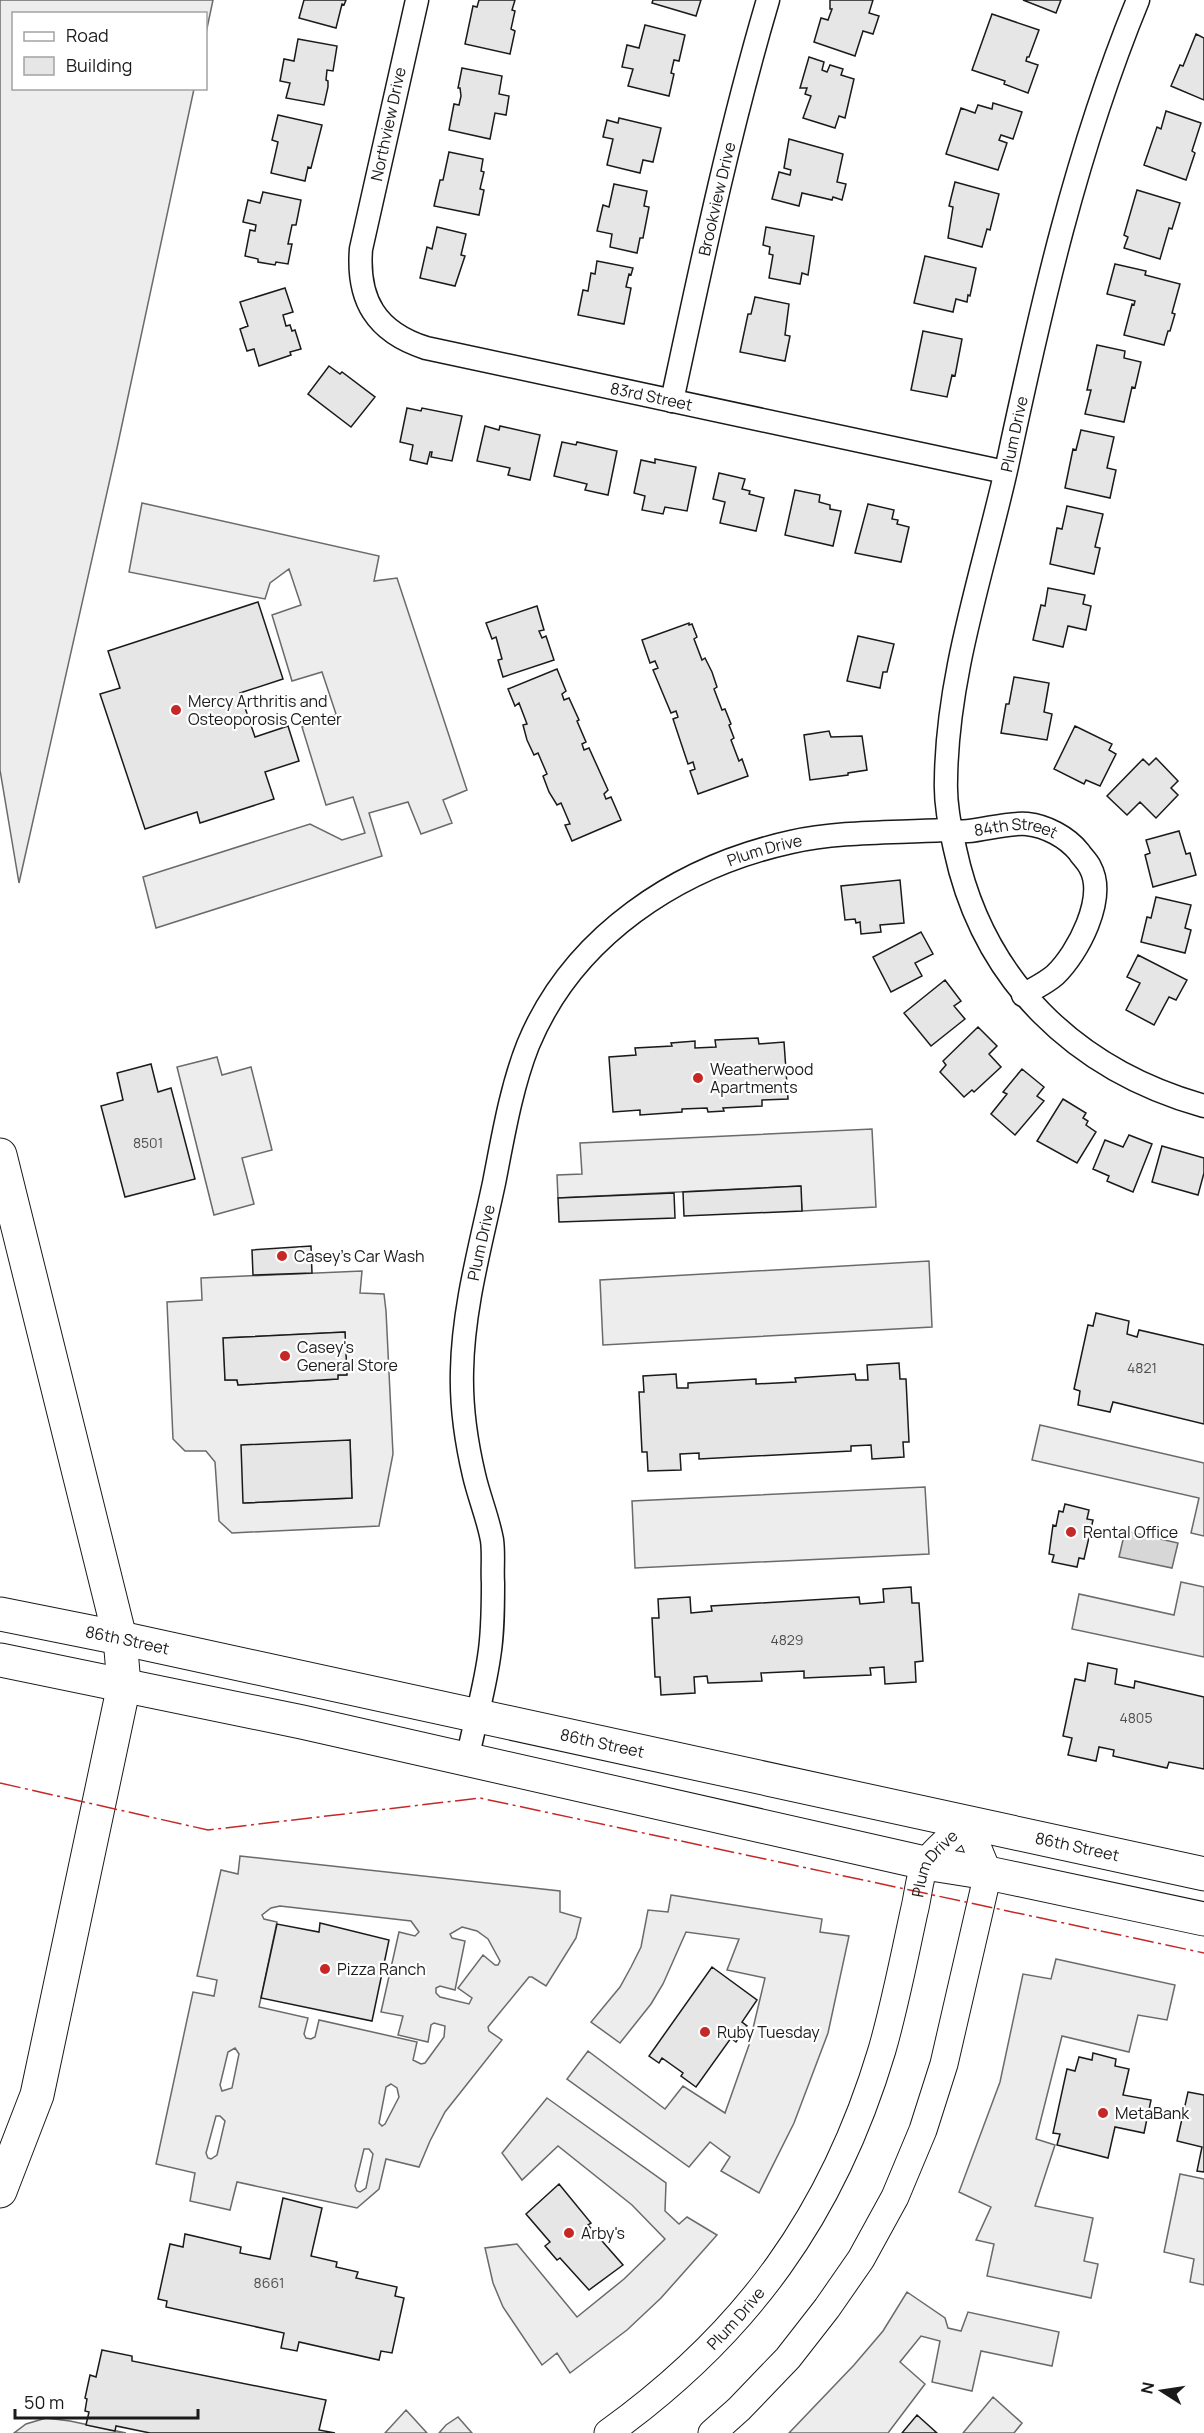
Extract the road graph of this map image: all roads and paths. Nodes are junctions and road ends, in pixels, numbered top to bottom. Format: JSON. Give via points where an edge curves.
{"nodes":[{"id":1,"x":417,"y":0,"type":"edge"},
{"id":2,"x":768,"y":0,"type":"edge"},
{"id":3,"x":1138,"y":0,"type":"edge"},
{"id":4,"x":362,"y":249,"type":"joint"},
{"id":5,"x":672,"y":401,"type":"junction"},
{"id":6,"x":1005,"y":472,"type":"junction"},
{"id":7,"x":952,"y":832,"type":"junction"},
{"id":8,"x":1023,"y":995,"type":"junction"},
{"id":9,"x":1204,"y":1106,"type":"edge"},
{"id":10,"x":0,"y":1155,"type":"edge"},
{"id":11,"x":0,"y":1614,"type":"edge"},
{"id":12,"x":120,"y":1638,"type":"junction"},
{"id":13,"x":0,"y":1660,"type":"edge"},
{"id":14,"x":124,"y":1685,"type":"junction"},
{"id":15,"x":476,"y":1716,"type":"junction"},
{"id":16,"x":466,"y":1760,"type":"junction"},
{"id":17,"x":967,"y":1822,"type":"junction"},
{"id":18,"x":926,"y":1863,"type":"junction"},
{"id":19,"x":988,"y":1873,"type":"junction"},
{"id":20,"x":1204,"y":1874,"type":"edge"},
{"id":21,"x":1204,"y":1919,"type":"edge"},
{"id":22,"x":0,"y":2191,"type":"edge"},
{"id":23,"x":608,"y":2433,"type":"edge"},
{"id":24,"x":712,"y":2433,"type":"edge"}],
"edges":[{"from":1,"to":4,"type":"street","name":"Northview Drive"},
{"from":2,"to":5,"type":"street","name":"Brookview Drive","via":[[718,186]]},
{"from":3,"to":6,"type":"street","name":"Plum Drive","via":[[1089,134],[1061,227]]},
{"from":4,"to":5,"type":"street","name":"83rd Street","via":[[360,271],[373,312],[388,330],[407,342]]},
{"from":5,"to":6,"type":"street","name":"83rd Street"},
{"from":6,"to":7,"type":"street","name":"Plum Drive","via":[[952,708],[946,781]]},
{"from":7,"to":8,"type":"street","name":"84th Street","via":[[962,879],[985,939]]},
{"from":7,"to":8,"type":"street","name":"84th Street","via":[[1027,824],[1053,831],[1072,844],[1091,868],[1094,900],[1074,951],[1054,976]]},
{"from":7,"to":15,"type":"street","name":"Plum Drive","via":[[830,836],[791,842],[715,865],[687,878],[645,903],[602,937],[574,966],[529,1043],[518,1074],[496,1173],[466,1325],[462,1369],[467,1437],[492,1542],[493,1618],[489,1659]]},
{"from":8,"to":9,"type":"street","name":"84th Street","via":[[1071,1041],[1108,1065],[1146,1085]]},
{"from":10,"to":12,"type":"main road"},
{"from":11,"to":12,"type":"main road","name":"86th Street"},
{"from":12,"to":14,"type":"main road"},
{"from":12,"to":15,"type":"main road","name":"86th Street"},
{"from":13,"to":14,"type":"main road"},
{"from":14,"to":16,"type":"main road"},
{"from":14,"to":22,"type":"main road","via":[[38,2095]]},
{"from":15,"to":16,"type":"street","name":"Plum Drive"},
{"from":15,"to":17,"type":"main road","name":"86th Street"},
{"from":16,"to":18,"type":"main road"},
{"from":17,"to":18,"type":"street","name":"Plum Drive"},
{"from":17,"to":19,"type":"street","name":"Plum Drive"},
{"from":17,"to":20,"type":"main road","name":"86th Street"},
{"from":18,"to":19,"type":"main road"},
{"from":18,"to":23,"type":"street","name":"Plum Drive","via":[[883,2048],[867,2098],[838,2169],[807,2226],[777,2271],[733,2324],[646,2406]]},
{"from":19,"to":21,"type":"main road"},
{"from":19,"to":24,"type":"street","via":[[944,2064],[923,2130],[895,2197],[861,2259],[827,2308],[788,2358]]}]}
